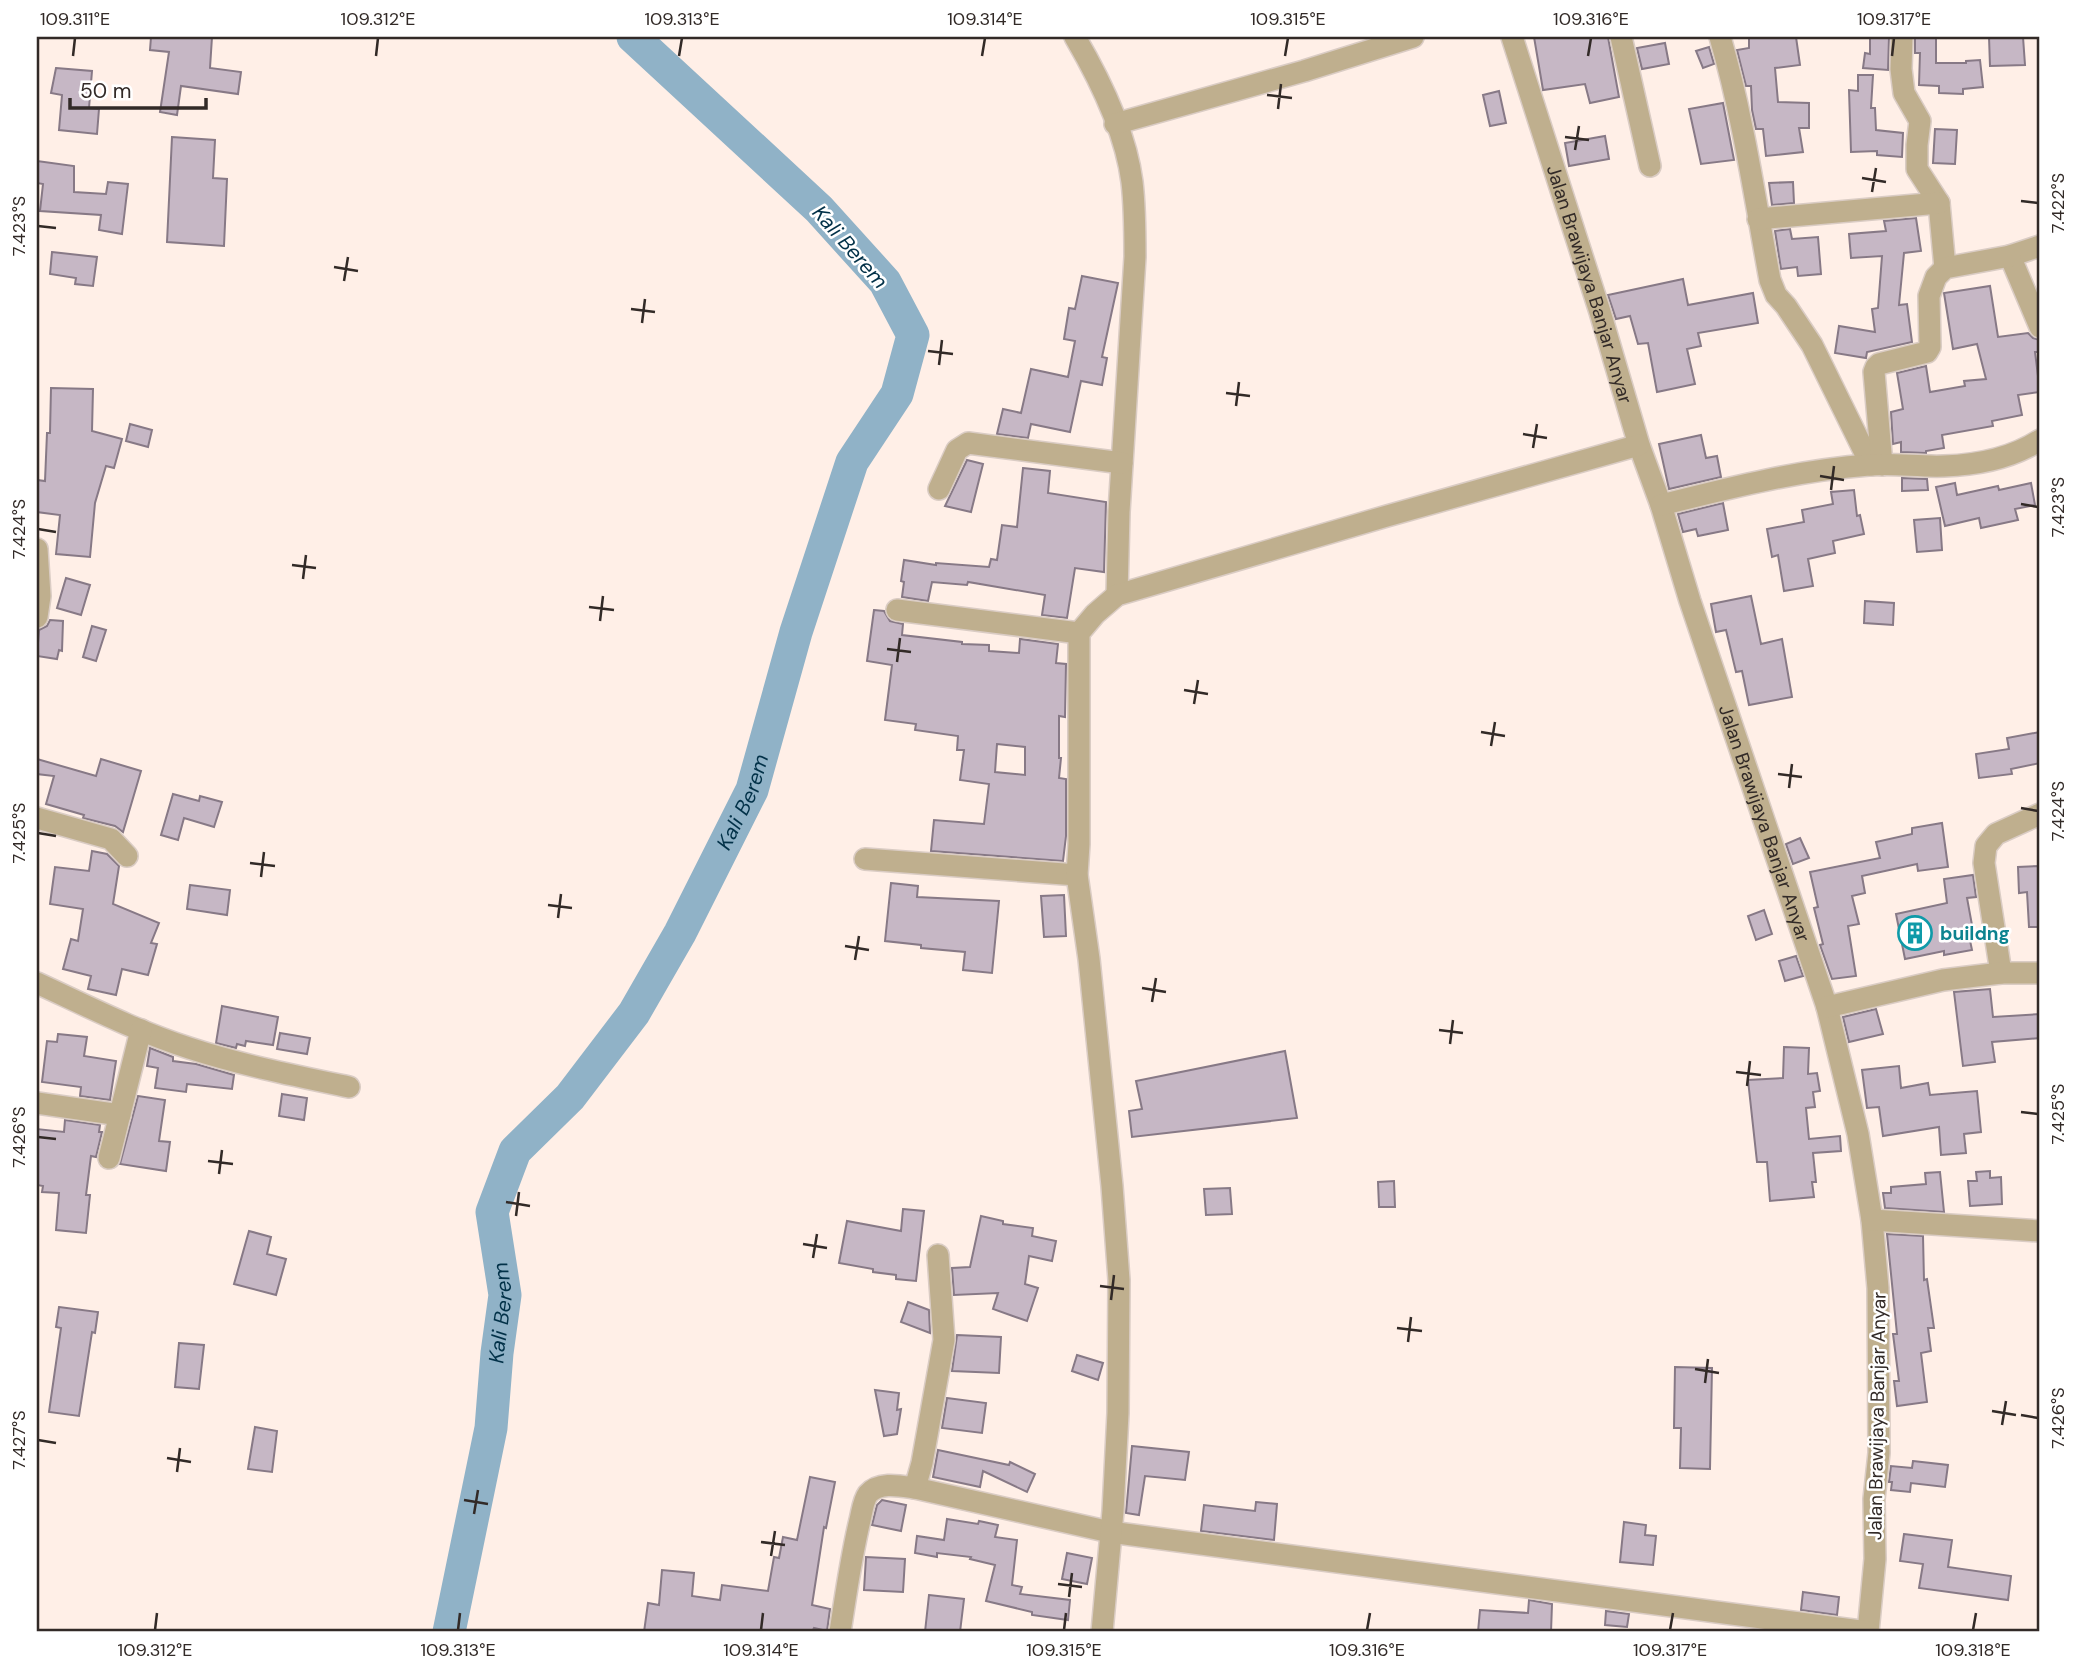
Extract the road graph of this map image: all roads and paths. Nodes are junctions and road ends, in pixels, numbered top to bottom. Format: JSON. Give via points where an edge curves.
{"nodes":[{"id":1,"x":1074,"y":37,"type":"edge"},
{"id":2,"x":1413,"y":37,"type":"edge"},
{"id":3,"x":1512,"y":37,"type":"edge"},
{"id":4,"x":1621,"y":37,"type":"edge"},
{"id":5,"x":1720,"y":37,"type":"edge"},
{"id":6,"x":1902,"y":37,"type":"edge"},
{"id":7,"x":1115,"y":124,"type":"junction"},
{"id":8,"x":1650,"y":166,"type":"dead end"},
{"id":9,"x":1939,"y":203,"type":"junction"},
{"id":10,"x":1758,"y":219,"type":"junction"},
{"id":11,"x":2040,"y":246,"type":"edge"},
{"id":12,"x":2010,"y":256,"type":"junction"},
{"id":13,"x":1945,"y":268,"type":"junction"},
{"id":14,"x":2040,"y":327,"type":"edge"},
{"id":15,"x":2040,"y":440,"type":"edge"},
{"id":16,"x":1639,"y":446,"type":"junction"},
{"id":17,"x":1122,"y":463,"type":"junction"},
{"id":18,"x":1876,"y":465,"type":"junction"},
{"id":19,"x":939,"y":489,"type":"dead end"},
{"id":20,"x":1661,"y":505,"type":"junction"},
{"id":21,"x":37,"y":550,"type":"edge"},
{"id":22,"x":1116,"y":595,"type":"junction"},
{"id":23,"x":897,"y":610,"type":"dead end"},
{"id":24,"x":37,"y":617,"type":"edge"},
{"id":25,"x":1079,"y":633,"type":"junction"},
{"id":26,"x":2040,"y":814,"type":"edge"},
{"id":27,"x":37,"y":818,"type":"edge"},
{"id":28,"x":127,"y":856,"type":"dead end"},
{"id":29,"x":865,"y":859,"type":"dead end"},
{"id":30,"x":1077,"y":874,"type":"junction"},
{"id":31,"x":2040,"y":973,"type":"edge"},
{"id":32,"x":2001,"y":974,"type":"junction"},
{"id":33,"x":37,"y":983,"type":"edge"},
{"id":34,"x":1827,"y":1007,"type":"junction"},
{"id":35,"x":141,"y":1030,"type":"junction"},
{"id":36,"x":349,"y":1087,"type":"dead end"},
{"id":37,"x":37,"y":1104,"type":"edge"},
{"id":38,"x":120,"y":1115,"type":"junction"},
{"id":39,"x":109,"y":1157,"type":"dead end"},
{"id":40,"x":1872,"y":1220,"type":"junction"},
{"id":41,"x":2040,"y":1231,"type":"edge"},
{"id":42,"x":938,"y":1255,"type":"dead end"},
{"id":43,"x":915,"y":1488,"type":"junction"},
{"id":44,"x":1110,"y":1532,"type":"junction"},
{"id":45,"x":840,"y":1632,"type":"edge"},
{"id":46,"x":1102,"y":1632,"type":"edge"},
{"id":47,"x":1868,"y":1632,"type":"edge"}],
"edges":[{"from":1,"to":7,"type":"street","via":[[1105,94]]},
{"from":2,"to":7,"type":"street"},
{"from":3,"to":16,"type":"street","name":"Jalan Brawijaya Banjar Anyar"},
{"from":4,"to":8,"type":"street"},
{"from":5,"to":10,"type":"street"},
{"from":6,"to":9,"type":"street","via":[[1904,93],[1920,121],[1917,169]]},
{"from":7,"to":17,"type":"street","via":[[1132,180],[1135,221]]},
{"from":9,"to":10,"type":"street"},
{"from":9,"to":13,"type":"street"},
{"from":10,"to":18,"type":"street","via":[[1776,295],[1812,345]]},
{"from":11,"to":12,"type":"street"},
{"from":12,"to":13,"type":"street"},
{"from":12,"to":14,"type":"street"},
{"from":13,"to":18,"type":"street","via":[[1929,296],[1927,352],[1880,364],[1874,372]]},
{"from":15,"to":18,"type":"street","via":[[1988,461]]},
{"from":16,"to":20,"type":"street","name":"Jalan Brawijaya Banjar Anyar"},
{"from":16,"to":22,"type":"street"},
{"from":17,"to":19,"type":"street","via":[[968,443],[957,450]]},
{"from":17,"to":22,"type":"street"},
{"from":18,"to":20,"type":"street","via":[[1758,481]]},
{"from":20,"to":34,"type":"street","name":"Jalan Brawijaya Banjar Anyar"},
{"from":21,"to":24,"type":"street"},
{"from":22,"to":25,"type":"street"},
{"from":23,"to":25,"type":"street"},
{"from":25,"to":30,"type":"street"},
{"from":26,"to":32,"type":"street","via":[[1996,834],[1986,846],[1984,863]]},
{"from":27,"to":28,"type":"street","via":[[111,839]]},
{"from":29,"to":30,"type":"street"},
{"from":30,"to":44,"type":"street","via":[[1119,1280],[1118,1413]]},
{"from":31,"to":32,"type":"street"},
{"from":32,"to":34,"type":"street","via":[[1942,980]]},
{"from":33,"to":35,"type":"street"},
{"from":34,"to":40,"type":"street","name":"Jalan Brawijaya Banjar Anyar","via":[[1861,1147]]},
{"from":35,"to":36,"type":"street","via":[[200,1052]]},
{"from":35,"to":38,"type":"street"},
{"from":37,"to":38,"type":"street"},
{"from":38,"to":39,"type":"street"},
{"from":40,"to":41,"type":"street"},
{"from":40,"to":47,"type":"street","name":"Jalan Brawijaya Banjar Anyar","via":[[1878,1288],[1880,1453]]},
{"from":42,"to":43,"type":"street","via":[[944,1340]]},
{"from":43,"to":44,"type":"street"},
{"from":43,"to":45,"type":"street","via":[[878,1488],[864,1501]]},
{"from":44,"to":46,"type":"street"},
{"from":44,"to":47,"type":"street"}]}
